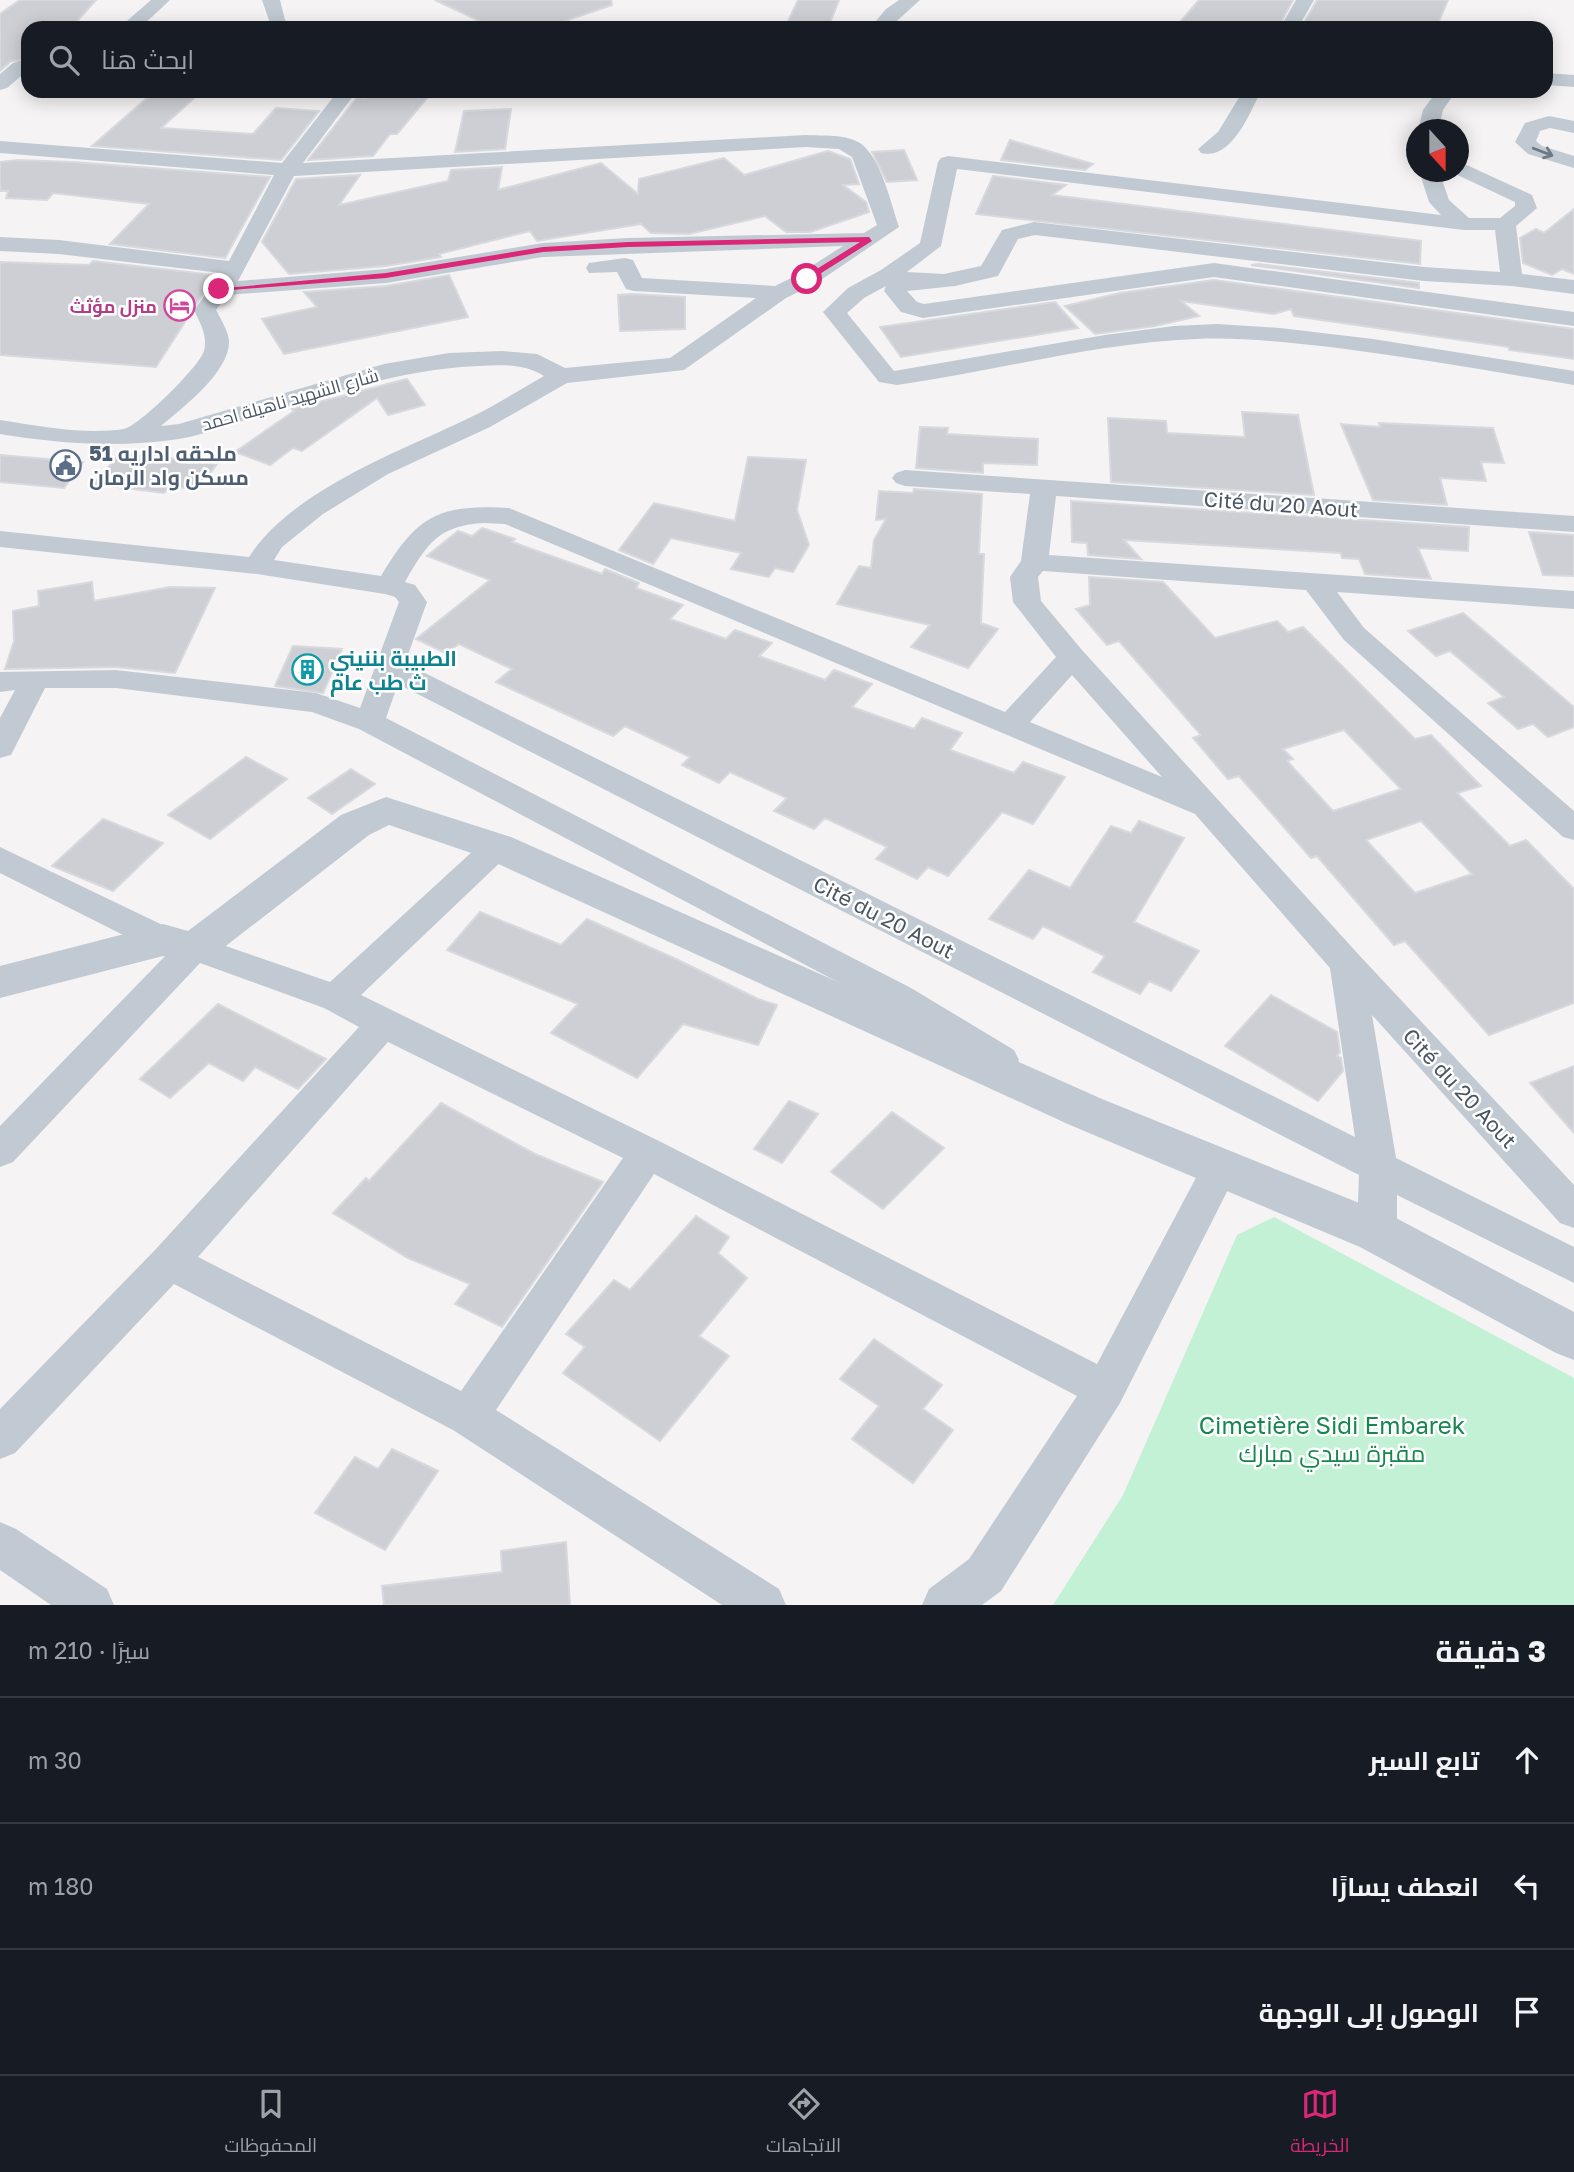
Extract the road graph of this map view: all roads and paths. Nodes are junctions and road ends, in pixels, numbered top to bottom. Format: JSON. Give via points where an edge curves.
{"nodes":[{"id":1,"x":161,"y":0,"type":"edge"},
{"id":2,"x":271,"y":0,"type":"edge"},
{"id":3,"x":911,"y":0,"type":"edge"},
{"id":4,"x":1305,"y":0,"type":"edge"},
{"id":5,"x":137,"y":21,"type":"edge"},
{"id":6,"x":277,"y":21,"type":"edge"},
{"id":7,"x":885,"y":21,"type":"edge"},
{"id":8,"x":1293,"y":21,"type":"edge"},
{"id":9,"x":20,"y":67,"type":"dead end"},
{"id":10,"x":1553,"y":79,"type":"edge"},
{"id":11,"x":1573,"y":80,"type":"edge"},
{"id":12,"x":0,"y":84,"type":"edge"},
{"id":13,"x":343,"y":98,"type":"edge"},
{"id":14,"x":1248,"y":98,"type":"edge"},
{"id":15,"x":1442,"y":98,"type":"edge"},
{"id":16,"x":1431,"y":119,"type":"edge"},
{"id":17,"x":1574,"y":127,"type":"edge"},
{"id":18,"x":0,"y":147,"type":"edge"},
{"id":19,"x":1208,"y":149,"type":"dead end"},
{"id":20,"x":1574,"y":162,"type":"edge"},
{"id":21,"x":287,"y":170,"type":"junction"},
{"id":22,"x":1469,"y":172,"type":"edge"},
{"id":23,"x":1433,"y":182,"type":"edge"},
{"id":24,"x":1464,"y":224,"type":"junction"},
{"id":25,"x":1506,"y":224,"type":"junction"},
{"id":26,"x":869,"y":239,"type":"junction"},
{"id":27,"x":0,"y":244,"type":"edge"},
{"id":28,"x":236,"y":268,"type":"junction"},
{"id":29,"x":597,"y":268,"type":"dead end"},
{"id":30,"x":890,"y":275,"type":"junction"},
{"id":31,"x":1512,"y":279,"type":"junction"},
{"id":32,"x":916,"y":282,"type":"junction"},
{"id":33,"x":1574,"y":287,"type":"edge"},
{"id":34,"x":219,"y":289,"type":"junction"},
{"id":35,"x":778,"y":293,"type":"junction"},
{"id":36,"x":1574,"y":318,"type":"edge"},
{"id":37,"x":561,"y":376,"type":"junction"},
{"id":38,"x":1574,"y":378,"type":"edge"},
{"id":39,"x":0,"y":427,"type":"edge"},
{"id":40,"x":132,"y":436,"type":"junction"},
{"id":41,"x":905,"y":478,"type":"dead end"},
{"id":42,"x":1044,"y":488,"type":"junction"},
{"id":43,"x":1574,"y":524,"type":"edge"},
{"id":44,"x":0,"y":539,"type":"edge"},
{"id":45,"x":1035,"y":562,"type":"junction"},
{"id":46,"x":257,"y":566,"type":"junction"},
{"id":47,"x":1315,"y":582,"type":"junction"},
{"id":48,"x":389,"y":586,"type":"junction"},
{"id":49,"x":1574,"y":600,"type":"edge"},
{"id":50,"x":1072,"y":657,"type":"junction"},
{"id":51,"x":391,"y":668,"type":"junction"},
{"id":52,"x":35,"y":679,"type":"junction"},
{"id":53,"x":0,"y":682,"type":"edge"},
{"id":54,"x":370,"y":722,"type":"junction"},
{"id":55,"x":1012,"y":725,"type":"junction"},
{"id":56,"x":0,"y":748,"type":"edge"},
{"id":57,"x":1205,"y":808,"type":"junction"},
{"id":58,"x":1574,"y":830,"type":"edge"},
{"id":59,"x":497,"y":847,"type":"junction"},
{"id":60,"x":0,"y":859,"type":"edge"},
{"id":61,"x":178,"y":944,"type":"junction"},
{"id":62,"x":1346,"y":964,"type":"junction"},
{"id":63,"x":0,"y":982,"type":"edge"},
{"id":64,"x":336,"y":998,"type":"junction"},
{"id":65,"x":383,"y":1024,"type":"junction"},
{"id":66,"x":1086,"y":1112,"type":"junction"},
{"id":67,"x":0,"y":1151,"type":"edge"},
{"id":68,"x":648,"y":1153,"type":"junction"},
{"id":69,"x":1378,"y":1165,"type":"junction"},
{"id":70,"x":1220,"y":1168,"type":"junction"},
{"id":71,"x":1574,"y":1211,"type":"edge"},
{"id":72,"x":1377,"y":1232,"type":"junction"},
{"id":73,"x":169,"y":1262,"type":"junction"},
{"id":74,"x":1574,"y":1266,"type":"edge"},
{"id":75,"x":1574,"y":1337,"type":"edge"},
{"id":76,"x":1105,"y":1389,"type":"junction"},
{"id":77,"x":468,"y":1416,"type":"junction"},
{"id":78,"x":0,"y":1440,"type":"edge"},
{"id":79,"x":0,"y":1544,"type":"edge"},
{"id":80,"x":92,"y":1605,"type":"edge"},
{"id":81,"x":764,"y":1605,"type":"edge"},
{"id":82,"x":946,"y":1605,"type":"edge"}],
"edges":[{"from":1,"to":5,"type":"street"},
{"from":2,"to":6,"type":"street"},
{"from":3,"to":7,"type":"street"},
{"from":4,"to":8,"type":"street"},
{"from":9,"to":12,"type":"street"},
{"from":10,"to":11,"type":"street"},
{"from":13,"to":21,"type":"street"},
{"from":14,"to":19,"type":"street","via":[[1226,136]]},
{"from":15,"to":16,"type":"street"},
{"from":17,"to":20,"type":"street","one_way":true,"via":[[1549,122],[1532,127],[1525,142],[1535,150]]},
{"from":18,"to":21,"type":"street"},
{"from":21,"to":26,"type":"street","via":[[711,145],[839,144],[856,149],[888,227]]},
{"from":21,"to":28,"type":"street"},
{"from":22,"to":25,"type":"street","via":[[1525,199],[1526,208]]},
{"from":23,"to":24,"type":"street","via":[[1439,202]]},
{"from":24,"to":25,"type":"street"},
{"from":24,"to":30,"type":"street","via":[[948,162],[930,246]]},
{"from":25,"to":31,"type":"street"},
{"from":26,"to":34,"type":"street","via":[[543,250],[386,275]]},
{"from":26,"to":35,"type":"street"},
{"from":27,"to":28,"type":"street"},
{"from":28,"to":34,"type":"street"},
{"from":29,"to":35,"type":"street","via":[[625,265],[634,284]]},
{"from":30,"to":32,"type":"street"},
{"from":30,"to":38,"type":"street","via":[[856,293],[834,312],[887,377],[1173,333],[1237,331],[1372,345]]},
{"from":31,"to":32,"type":"street","via":[[1424,274],[1034,228],[1010,235],[990,271],[964,279]]},
{"from":31,"to":33,"type":"street"},
{"from":32,"to":36,"type":"street","via":[[901,284],[895,291],[909,307],[923,311],[1214,270]]},
{"from":34,"to":40,"type":"street","via":[[205,310],[218,342],[212,362],[200,378]]},
{"from":35,"to":37,"type":"street","via":[[676,365]]},
{"from":37,"to":40,"type":"street","name":"شارع الشهيد ناهيلة احمد","via":[[537,361],[449,360],[392,369],[181,431]]},
{"from":37,"to":46,"type":"street","via":[[481,422],[379,469],[314,508],[272,542]]},
{"from":39,"to":40,"type":"street","name":"شارع الشهيد ناهيلة احمد","via":[[64,437]]},
{"from":41,"to":42,"type":"street","name":"Cité du 20 Aout"},
{"from":42,"to":43,"type":"street","name":"Cité du 20 Aout"},
{"from":42,"to":45,"type":"street","name":"Cité du 20 Aout"},
{"from":44,"to":46,"type":"street"},
{"from":45,"to":47,"type":"street"},
{"from":45,"to":50,"type":"street","name":"Cité du 20 Aout","via":[[1024,577],[1027,602]]},
{"from":46,"to":48,"type":"street"},
{"from":47,"to":49,"type":"street"},
{"from":47,"to":58,"type":"street","via":[[1354,634]]},
{"from":48,"to":51,"type":"street","via":[[405,591],[413,602]]},
{"from":48,"to":55,"type":"street","name":"Cité du 20 Aout","via":[[419,537],[447,520],[483,514],[509,516]]},
{"from":50,"to":55,"type":"street"},
{"from":50,"to":57,"type":"street","name":"Cité du 20 Aout"},
{"from":51,"to":54,"type":"street"},
{"from":51,"to":69,"type":"street","name":"Cité du 20 Aout"},
{"from":52,"to":53,"type":"street"},
{"from":52,"to":54,"type":"street","via":[[116,679],[303,702]]},
{"from":52,"to":56,"type":"street"},
{"from":54,"to":66,"type":"street","via":[[899,998]]},
{"from":55,"to":57,"type":"street","name":"Cité du 20 Aout"},
{"from":57,"to":62,"type":"street","name":"Cité du 20 Aout"},
{"from":59,"to":61,"type":"street","via":[[386,810],[355,825]]},
{"from":59,"to":64,"type":"street"},
{"from":59,"to":66,"type":"street"},
{"from":60,"to":61,"type":"street"},
{"from":61,"to":63,"type":"street"},
{"from":61,"to":64,"type":"street"},
{"from":61,"to":67,"type":"street"},
{"from":62,"to":69,"type":"street"},
{"from":62,"to":71,"type":"street","name":"Cité du 20 Aout"},
{"from":64,"to":65,"type":"street"},
{"from":65,"to":68,"type":"street"},
{"from":65,"to":73,"type":"street"},
{"from":66,"to":70,"type":"street"},
{"from":68,"to":76,"type":"street"},
{"from":68,"to":77,"type":"street"},
{"from":69,"to":72,"type":"street"},
{"from":69,"to":74,"type":"street","name":"Cité du 20 Aout"},
{"from":70,"to":72,"type":"street"},
{"from":70,"to":76,"type":"street"},
{"from":72,"to":75,"type":"street"},
{"from":73,"to":77,"type":"street"},
{"from":73,"to":78,"type":"street"},
{"from":76,"to":82,"type":"street","via":[[985,1575]]},
{"from":77,"to":81,"type":"street"},
{"from":79,"to":80,"type":"street"}]}
